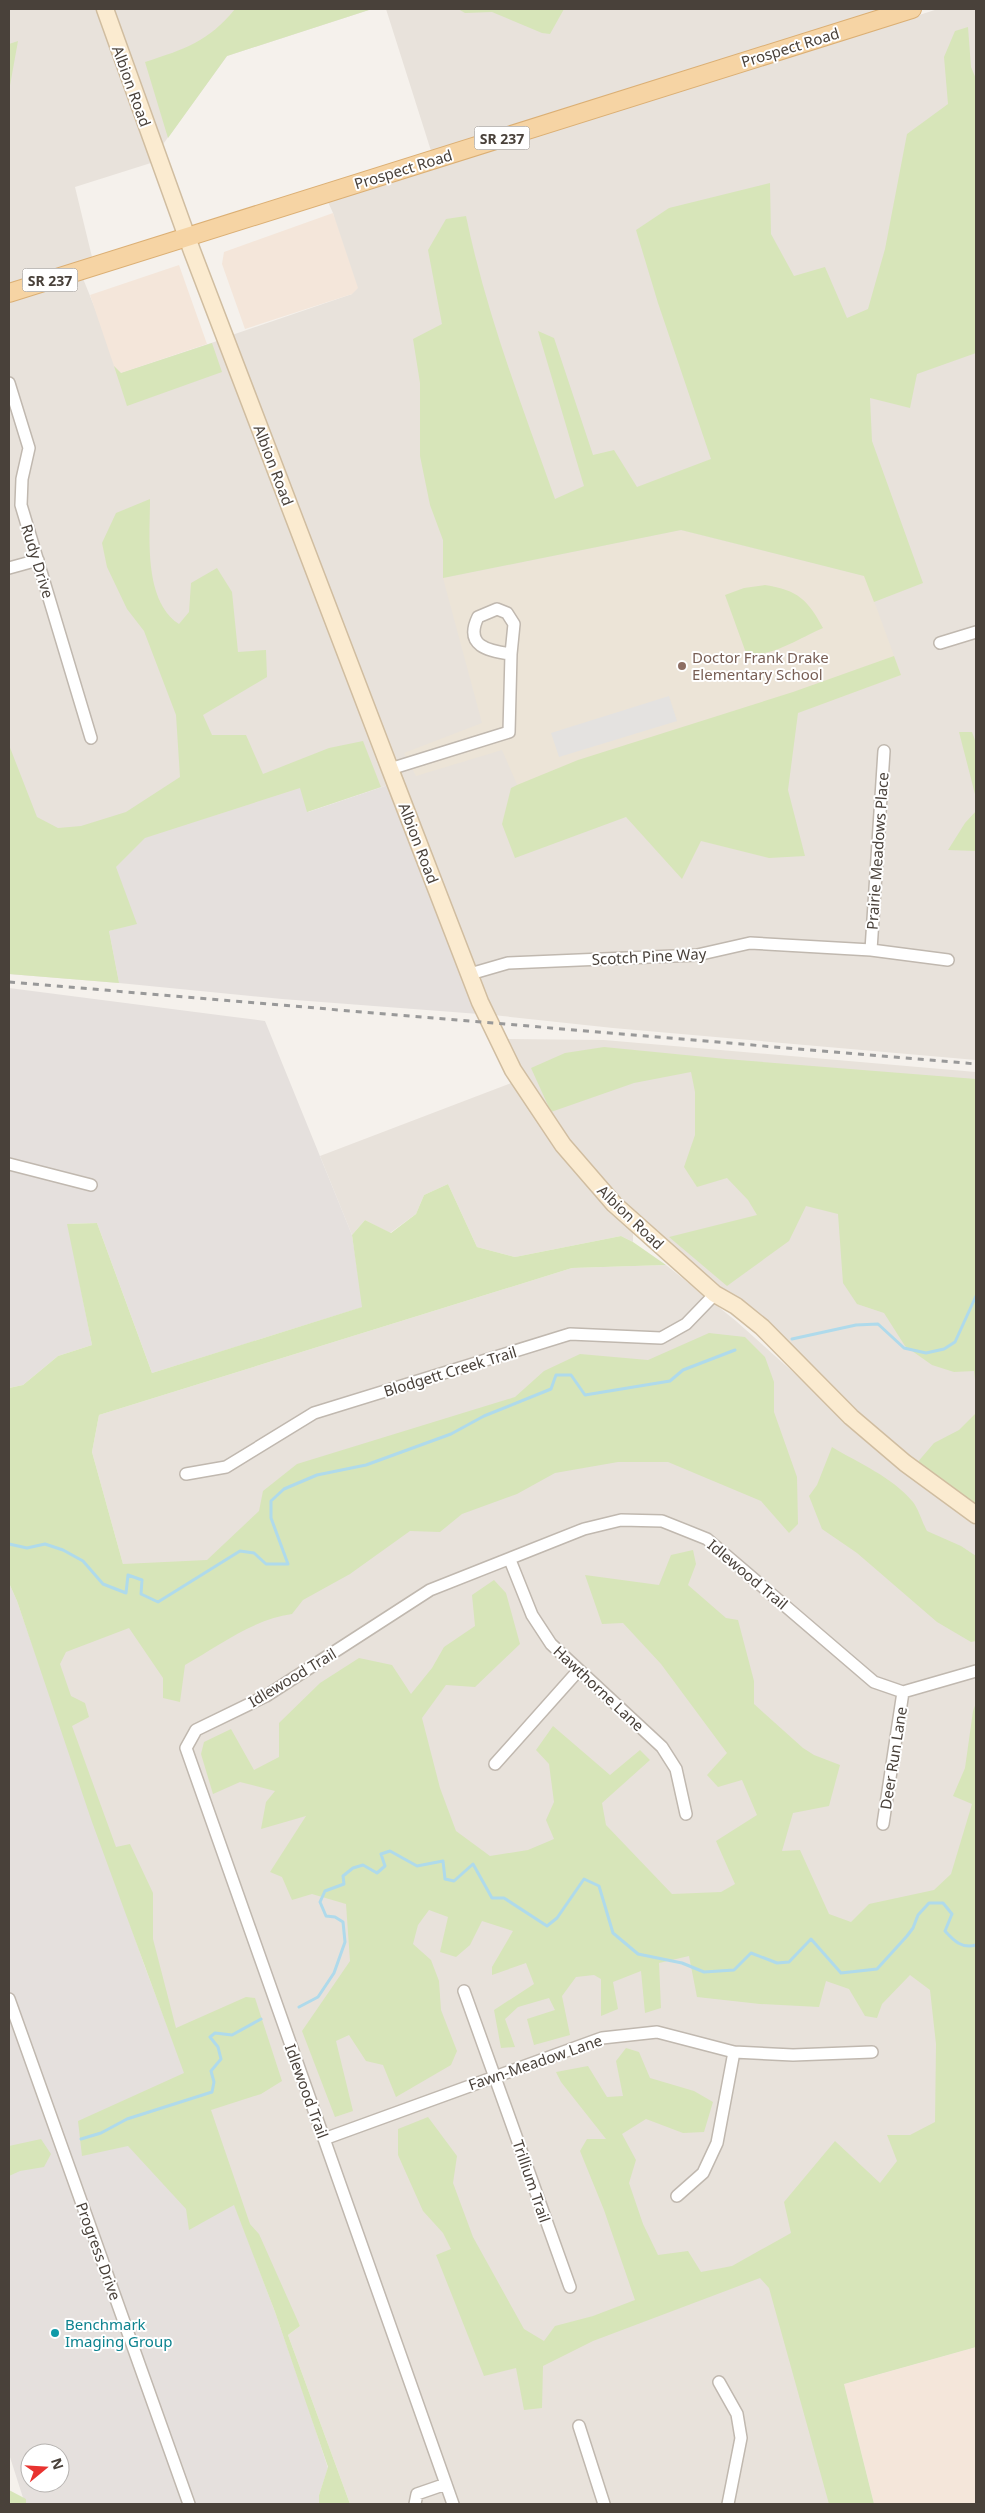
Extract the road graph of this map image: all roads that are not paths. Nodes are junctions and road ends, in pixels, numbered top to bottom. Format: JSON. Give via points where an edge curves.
{"nodes":[{"id":1,"x":105,"y":9,"type":"edge"},
{"id":2,"x":912,"y":9,"type":"edge"},
{"id":3,"x":187,"y":237,"type":"junction"},
{"id":4,"x":9,"y":293,"type":"edge"},
{"id":5,"x":9,"y":383,"type":"edge"},
{"id":6,"x":38,"y":560,"type":"junction"},
{"id":7,"x":9,"y":568,"type":"edge"},
{"id":8,"x":976,"y":632,"type":"edge"},
{"id":9,"x":940,"y":643,"type":"dead end"},
{"id":10,"x":510,"y":654,"type":"dead end"},
{"id":11,"x":92,"y":738,"type":"dead end"},
{"id":12,"x":884,"y":751,"type":"dead end"},
{"id":13,"x":390,"y":770,"type":"junction"},
{"id":14,"x":871,"y":950,"type":"junction"},
{"id":15,"x":948,"y":960,"type":"dead end"},
{"id":16,"x":470,"y":974,"type":"junction"},
{"id":17,"x":9,"y":1164,"type":"edge"},
{"id":18,"x":91,"y":1185,"type":"dead end"},
{"id":19,"x":715,"y":1294,"type":"junction"},
{"id":20,"x":186,"y":1474,"type":"dead end"},
{"id":21,"x":976,"y":1515,"type":"edge"},
{"id":22,"x":510,"y":1560,"type":"junction"},
{"id":23,"x":578,"y":1671,"type":"junction"},
{"id":24,"x":976,"y":1671,"type":"edge"},
{"id":25,"x":904,"y":1692,"type":"junction"},
{"id":26,"x":495,"y":1764,"type":"dead end"},
{"id":27,"x":686,"y":1814,"type":"dead end"},
{"id":28,"x":883,"y":1824,"type":"dead end"},
{"id":29,"x":464,"y":1990,"type":"dead end"},
{"id":30,"x":9,"y":1999,"type":"edge"},
{"id":31,"x":734,"y":2052,"type":"junction"},
{"id":32,"x":872,"y":2052,"type":"dead end"},
{"id":33,"x":495,"y":2076,"type":"junction"},
{"id":34,"x":324,"y":2139,"type":"junction"},
{"id":35,"x":677,"y":2196,"type":"dead end"},
{"id":36,"x":570,"y":2287,"type":"dead end"},
{"id":37,"x":719,"y":2382,"type":"dead end"},
{"id":38,"x":579,"y":2426,"type":"dead end"},
{"id":39,"x":446,"y":2484,"type":"junction"},
{"id":40,"x":188,"y":2504,"type":"edge"},
{"id":41,"x":415,"y":2504,"type":"edge"},
{"id":42,"x":453,"y":2504,"type":"edge"},
{"id":43,"x":604,"y":2504,"type":"edge"},
{"id":44,"x":728,"y":2504,"type":"edge"}],
"edges":[{"from":1,"to":3,"type":"street","name":"Albion Road"},
{"from":2,"to":3,"type":"main road","name":"Prospect Road","number":"SR 237"},
{"from":3,"to":4,"type":"main road","name":"Prospect Road","number":"SR 237"},
{"from":3,"to":13,"type":"street","name":"Albion Road"},
{"from":5,"to":6,"type":"street","name":"Rudy Drive","via":[[29,448],[22,479],[21,505]]},
{"from":6,"to":7,"type":"street"},
{"from":6,"to":11,"type":"street","name":"Rudy Drive"},
{"from":8,"to":9,"type":"street"},
{"from":10,"to":13,"type":"street","via":[[509,732]]},
{"from":12,"to":14,"type":"street","name":"Prairie Meadows Place"},
{"from":13,"to":16,"type":"street","name":"Albion Road"},
{"from":14,"to":15,"type":"street","name":"Scotch Pine Way"},
{"from":14,"to":16,"type":"street","name":"Scotch Pine Way","via":[[750,943],[697,955],[508,963]]},
{"from":16,"to":19,"type":"street","name":"Albion Road","via":[[513,1070],[563,1145],[614,1204]]},
{"from":17,"to":18,"type":"street"},
{"from":19,"to":20,"type":"street","name":"Blodgett Creek Trail","via":[[686,1324],[661,1338],[570,1334],[314,1413],[226,1466]]},
{"from":19,"to":21,"type":"street","name":"Albion Road","via":[[762,1327],[851,1417],[905,1463]]},
{"from":22,"to":23,"type":"street","name":"Hawthorne Lane","via":[[532,1615],[551,1644]]},
{"from":22,"to":25,"type":"street","name":"Idlewood Trail","via":[[584,1529],[621,1520],[662,1522],[708,1540],[874,1682]]},
{"from":22,"to":34,"type":"street","name":"Idlewood Trail","via":[[430,1590],[266,1696],[196,1730],[186,1748]]},
{"from":23,"to":26,"type":"street"},
{"from":23,"to":27,"type":"street","name":"Hawthorne Lane","via":[[662,1747],[676,1769]]},
{"from":24,"to":25,"type":"street"},
{"from":25,"to":28,"type":"street","name":"Deer Run Lane"},
{"from":29,"to":33,"type":"street","name":"Trillium Trail"},
{"from":30,"to":40,"type":"street","name":"Progress Drive"},
{"from":31,"to":32,"type":"street","name":"Fawn-Meadow Lane","via":[[793,2055]]},
{"from":31,"to":33,"type":"street","name":"Fawn-Meadow Lane","via":[[657,2032],[602,2038]]},
{"from":31,"to":35,"type":"street","via":[[717,2143],[703,2173]]},
{"from":33,"to":34,"type":"street","name":"Fawn-Meadow Lane"},
{"from":33,"to":36,"type":"street","name":"Trillium Trail"},
{"from":34,"to":39,"type":"street","name":"Idlewood Trail"},
{"from":37,"to":44,"type":"street","via":[[737,2414],[741,2438]]},
{"from":38,"to":43,"type":"street"},
{"from":39,"to":41,"type":"street","via":[[417,2494]]},
{"from":39,"to":42,"type":"street","name":"Idlewood Trail"}]}
